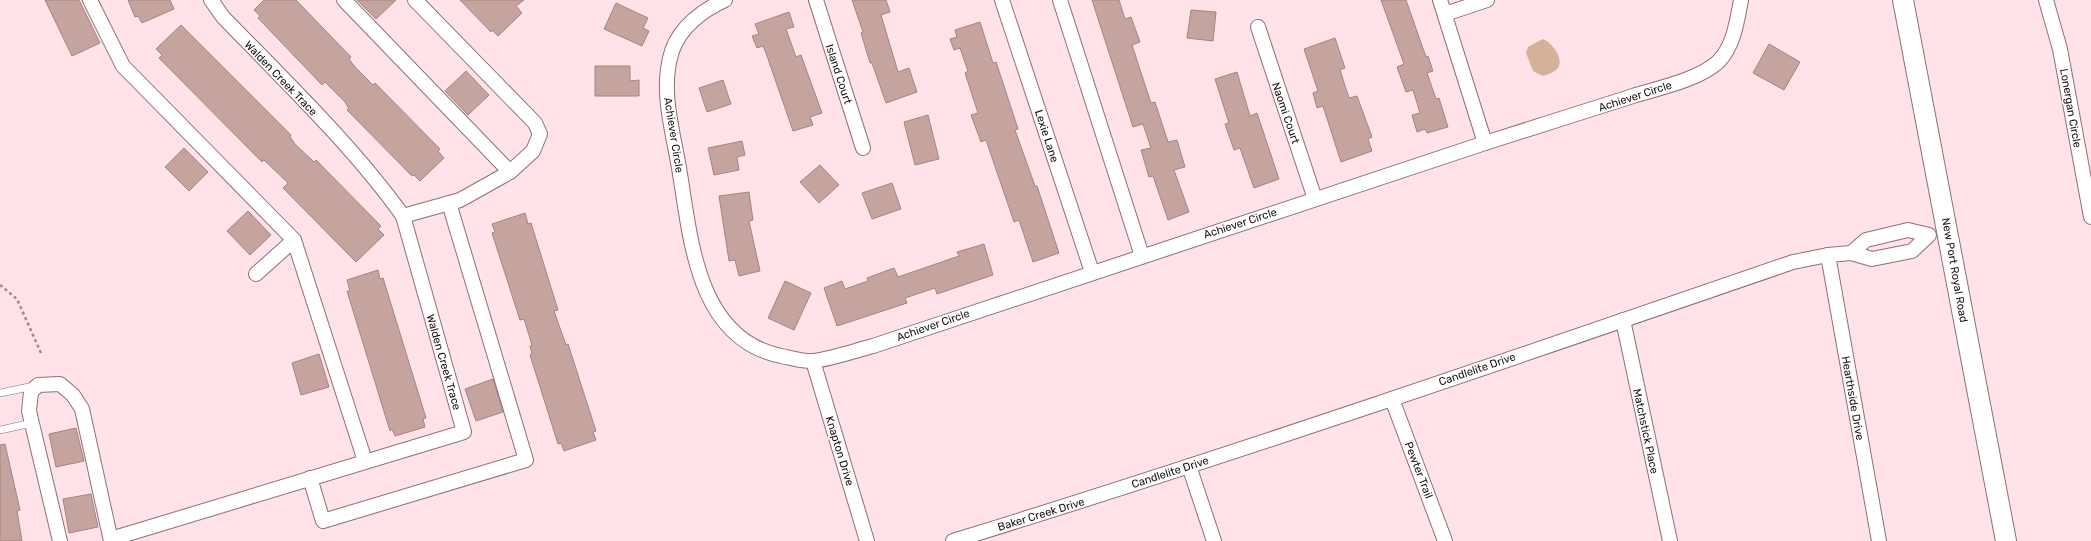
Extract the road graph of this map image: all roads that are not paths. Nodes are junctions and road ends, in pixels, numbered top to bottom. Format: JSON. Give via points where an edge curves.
{"nodes":[{"id":1,"x":90,"y":0,"type":"edge"},
{"id":2,"x":211,"y":0,"type":"edge"},
{"id":3,"x":344,"y":0,"type":"edge"},
{"id":4,"x":415,"y":0,"type":"edge"},
{"id":5,"x":725,"y":0,"type":"edge"},
{"id":6,"x":816,"y":0,"type":"edge"},
{"id":7,"x":1002,"y":0,"type":"edge"},
{"id":8,"x":1060,"y":0,"type":"edge"},
{"id":9,"x":1440,"y":0,"type":"edge"},
{"id":10,"x":1488,"y":0,"type":"edge"},
{"id":11,"x":1742,"y":0,"type":"edge"},
{"id":12,"x":1903,"y":0,"type":"edge"},
{"id":13,"x":2046,"y":0,"type":"edge"},
{"id":14,"x":1445,"y":14,"type":"junction"},
{"id":15,"x":1258,"y":27,"type":"dead end"},
{"id":16,"x":1485,"y":143,"type":"junction"},
{"id":17,"x":863,"y":148,"type":"dead end"},
{"id":18,"x":510,"y":172,"type":"junction"},
{"id":19,"x":1315,"y":198,"type":"junction"},
{"id":20,"x":449,"y":203,"type":"junction"},
{"id":21,"x":403,"y":216,"type":"junction"},
{"id":22,"x":2091,"y":217,"type":"edge"},
{"id":23,"x":1938,"y":233,"type":"junction"},
{"id":24,"x":294,"y":240,"type":"junction"},
{"id":25,"x":1851,"y":253,"type":"junction"},
{"id":26,"x":1828,"y":255,"type":"junction"},
{"id":27,"x":1142,"y":256,"type":"junction"},
{"id":28,"x":1092,"y":272,"type":"junction"},
{"id":29,"x":256,"y":274,"type":"dead end"},
{"id":30,"x":1623,"y":320,"type":"junction"},
{"id":31,"x":813,"y":361,"type":"junction"},
{"id":32,"x":38,"y":385,"type":"junction"},
{"id":33,"x":0,"y":393,"type":"edge"},
{"id":34,"x":1392,"y":399,"type":"junction"},
{"id":35,"x":32,"y":423,"type":"junction"},
{"id":36,"x":0,"y":430,"type":"edge"},
{"id":37,"x":365,"y":461,"type":"junction"},
{"id":38,"x":1189,"y":466,"type":"junction"},
{"id":39,"x":310,"y":478,"type":"junction"},
{"id":40,"x":1106,"y":494,"type":"joint"},
{"id":41,"x":111,"y":540,"type":"edge"},
{"id":42,"x":60,"y":541,"type":"edge"},
{"id":43,"x":867,"y":541,"type":"edge"},
{"id":44,"x":953,"y":541,"type":"edge"},
{"id":45,"x":1214,"y":541,"type":"edge"},
{"id":46,"x":1445,"y":541,"type":"edge"},
{"id":47,"x":1670,"y":541,"type":"edge"},
{"id":48,"x":1879,"y":541,"type":"edge"},
{"id":49,"x":2006,"y":541,"type":"edge"}],
"edges":[{"from":1,"to":24,"type":"street","via":[[123,66]]},
{"from":2,"to":21,"type":"street","name":"Walden Creek Trace","via":[[223,17],[316,114],[388,195]]},
{"from":3,"to":18,"type":"street"},
{"from":4,"to":18,"type":"street","via":[[535,123],[540,134],[532,151]]},
{"from":5,"to":31,"type":"street","name":"Achiever Circle","via":[[708,7],[695,17],[683,32],[672,50],[666,78],[668,109],[692,245],[702,283],[711,302],[727,324],[750,344],[772,354]]},
{"from":6,"to":17,"type":"street","name":"Island Court"},
{"from":7,"to":28,"type":"street","name":"Lexie Lane"},
{"from":8,"to":27,"type":"street"},
{"from":9,"to":14,"type":"street"},
{"from":10,"to":14,"type":"street"},
{"from":11,"to":16,"type":"street","name":"Achiever Circle","via":[[1734,34],[1726,51],[1717,62],[1701,72],[1671,84]]},
{"from":12,"to":23,"type":"main road","name":"New Port Royal Road"},
{"from":13,"to":22,"type":"street","name":"Lonergan Circle","via":[[2060,50]]},
{"from":14,"to":16,"type":"street"},
{"from":15,"to":19,"type":"street","name":"Naomi Court"},
{"from":16,"to":19,"type":"street","name":"Achiever Circle"},
{"from":18,"to":20,"type":"street","via":[[460,200]]},
{"from":19,"to":27,"type":"street","name":"Achiever Circle"},
{"from":20,"to":21,"type":"street"},
{"from":20,"to":39,"type":"street","via":[[526,460],[323,521]]},
{"from":21,"to":37,"type":"street","name":"Walden Creek Trace","via":[[464,432]]},
{"from":23,"to":25,"type":"street","via":[[1908,230],[1866,240]]},
{"from":23,"to":25,"type":"street","name":"Candlelite Drive","via":[[1912,250],[1872,259]]},
{"from":23,"to":49,"type":"main road","name":"New Port Royal Road"},
{"from":24,"to":29,"type":"street"},
{"from":24,"to":37,"type":"street"},
{"from":25,"to":26,"type":"street","name":"Candlelite Drive"},
{"from":26,"to":30,"type":"street","name":"Candlelite Drive","via":[[1793,262]]},
{"from":26,"to":48,"type":"street","name":"Hearthside Drive"},
{"from":27,"to":28,"type":"street","name":"Achiever Circle"},
{"from":28,"to":31,"type":"street","name":"Achiever Circle","via":[[873,346]]},
{"from":30,"to":34,"type":"street","name":"Candlelite Drive"},
{"from":30,"to":47,"type":"street","name":"Matchstick Place"},
{"from":31,"to":43,"type":"street","name":"Knapton Drive"},
{"from":32,"to":33,"type":"lane"},
{"from":32,"to":35,"type":"street","via":[[30,392],[29,412]]},
{"from":32,"to":41,"type":"street","via":[[60,384],[72,394],[82,409]]},
{"from":34,"to":38,"type":"street","name":"Candlelite Drive"},
{"from":34,"to":46,"type":"street","name":"Pewter Trail"},
{"from":35,"to":36,"type":"lane"},
{"from":35,"to":42,"type":"street"},
{"from":37,"to":39,"type":"street","name":"Walden Creek Trace"},
{"from":38,"to":40,"type":"street","name":"Candlelite Drive"},
{"from":38,"to":45,"type":"street"},
{"from":39,"to":41,"type":"street","name":"Walden Creek Trace"},
{"from":40,"to":44,"type":"street","name":"Baker Creek Drive"}]}
